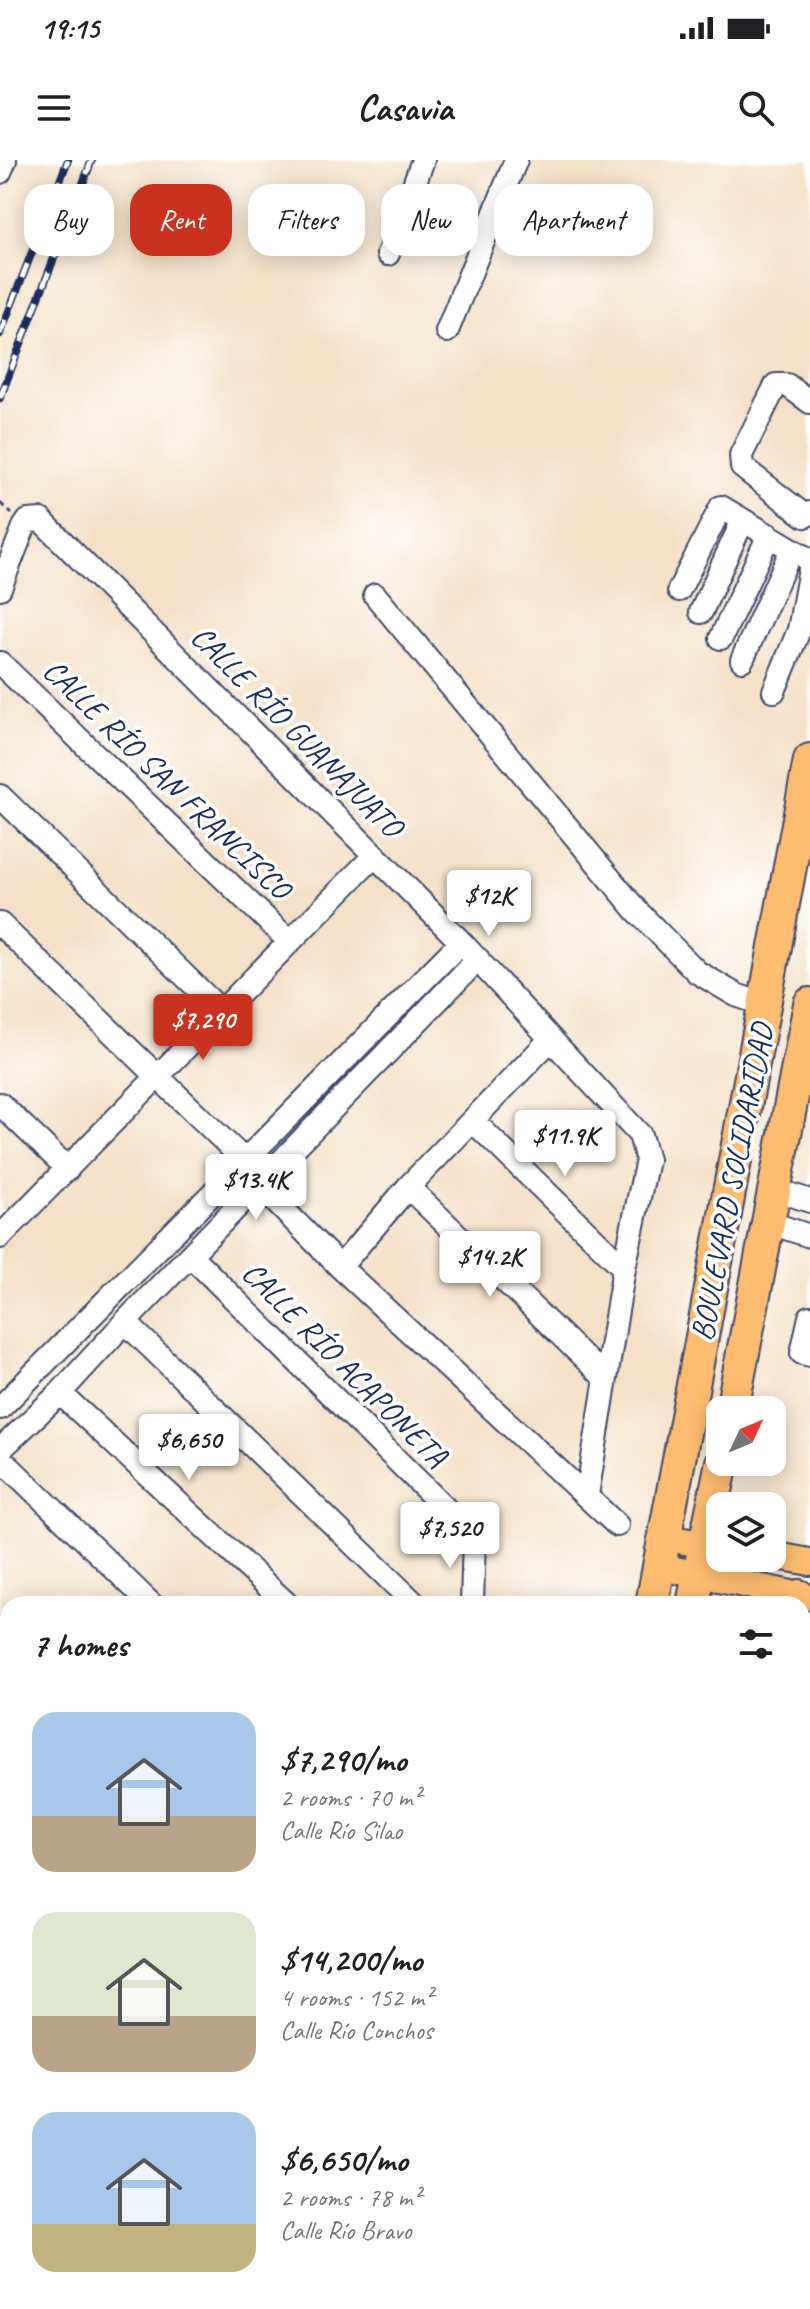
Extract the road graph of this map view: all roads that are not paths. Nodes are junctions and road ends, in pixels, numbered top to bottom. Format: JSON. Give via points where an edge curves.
{"nodes":[{"id":1,"x":5,"y":160,"type":"edge"},
{"id":2,"x":423,"y":160,"type":"edge"},
{"id":3,"x":516,"y":160,"type":"edge"},
{"id":4,"x":0,"y":172,"type":"edge"},
{"id":5,"x":414,"y":184,"type":"edge"},
{"id":6,"x":447,"y":331,"type":"dead end"},
{"id":7,"x":810,"y":402,"type":"edge"},
{"id":8,"x":810,"y":513,"type":"edge"},
{"id":9,"x":743,"y":520,"type":"junction"},
{"id":10,"x":769,"y":535,"type":"junction"},
{"id":11,"x":801,"y":554,"type":"edge"},
{"id":12,"x":810,"y":569,"type":"edge"},
{"id":13,"x":0,"y":588,"type":"edge"},
{"id":14,"x":679,"y":590,"type":"dead end"},
{"id":15,"x":375,"y":595,"type":"dead end"},
{"id":16,"x":701,"y":612,"type":"dead end"},
{"id":17,"x":721,"y":638,"type":"dead end"},
{"id":18,"x":742,"y":660,"type":"dead end"},
{"id":19,"x":0,"y":663,"type":"edge"},
{"id":20,"x":774,"y":691,"type":"dead end"},
{"id":21,"x":810,"y":760,"type":"edge"},
{"id":22,"x":0,"y":796,"type":"edge"},
{"id":23,"x":375,"y":855,"type":"junction"},
{"id":24,"x":0,"y":924,"type":"edge"},
{"id":25,"x":289,"y":941,"type":"junction"},
{"id":26,"x":461,"y":942,"type":"junction"},
{"id":27,"x":478,"y":959,"type":"junction"},
{"id":28,"x":810,"y":1004,"type":"edge"},
{"id":29,"x":765,"y":1005,"type":"junction"},
{"id":30,"x":220,"y":1010,"type":"junction"},
{"id":31,"x":550,"y":1040,"type":"junction"},
{"id":32,"x":158,"y":1076,"type":"junction"},
{"id":33,"x":803,"y":1086,"type":"edge"},
{"id":34,"x":0,"y":1104,"type":"edge"},
{"id":35,"x":473,"y":1121,"type":"junction"},
{"id":36,"x":262,"y":1145,"type":"junction"},
{"id":37,"x":246,"y":1162,"type":"junction"},
{"id":38,"x":281,"y":1164,"type":"junction"},
{"id":39,"x":68,"y":1169,"type":"junction"},
{"id":40,"x":260,"y":1186,"type":"junction"},
{"id":41,"x":408,"y":1187,"type":"junction"},
{"id":42,"x":730,"y":1189,"type":"junction"},
{"id":43,"x":774,"y":1189,"type":"junction"},
{"id":44,"x":209,"y":1199,"type":"junction"},
{"id":45,"x":810,"y":1201,"type":"edge"},
{"id":46,"x":227,"y":1218,"type":"junction"},
{"id":47,"x":767,"y":1222,"type":"junction"},
{"id":48,"x":810,"y":1236,"type":"edge"},
{"id":49,"x":0,"y":1237,"type":"edge"},
{"id":50,"x":191,"y":1256,"type":"junction"},
{"id":51,"x":340,"y":1267,"type":"junction"},
{"id":52,"x":624,"y":1268,"type":"junction"},
{"id":53,"x":810,"y":1317,"type":"edge"},
{"id":54,"x":125,"y":1322,"type":"junction"},
{"id":55,"x":77,"y":1333,"type":"junction"},
{"id":56,"x":95,"y":1353,"type":"junction"},
{"id":57,"x":810,"y":1355,"type":"edge"},
{"id":58,"x":739,"y":1368,"type":"junction"},
{"id":59,"x":605,"y":1378,"type":"junction"},
{"id":60,"x":60,"y":1393,"type":"junction"},
{"id":61,"x":734,"y":1396,"type":"edge"},
{"id":62,"x":0,"y":1408,"type":"edge"},
{"id":63,"x":0,"y":1450,"type":"edge"},
{"id":64,"x":0,"y":1458,"type":"edge"},
{"id":65,"x":587,"y":1495,"type":"junction"},
{"id":66,"x":617,"y":1525,"type":"dead end"},
{"id":67,"x":706,"y":1550,"type":"edge"},
{"id":68,"x":664,"y":1552,"type":"junction"},
{"id":69,"x":786,"y":1558,"type":"edge"},
{"id":70,"x":810,"y":1562,"type":"edge"},
{"id":71,"x":748,"y":1572,"type":"edge"},
{"id":72,"x":143,"y":1596,"type":"edge"},
{"id":73,"x":278,"y":1596,"type":"edge"},
{"id":74,"x":407,"y":1596,"type":"edge"},
{"id":75,"x":472,"y":1596,"type":"edge"},
{"id":76,"x":654,"y":1596,"type":"edge"},
{"id":77,"x":790,"y":1596,"type":"edge"}],
"edges":[{"from":1,"to":4,"type":"street"},
{"from":2,"to":5,"type":"street"},
{"from":3,"to":6,"type":"street"},
{"from":7,"to":8,"type":"street","via":[[787,385],[776,385],[741,455],[742,467],[791,507],[805,516]]},
{"from":9,"to":10,"type":"street"},
{"from":9,"to":14,"type":"street","via":[[721,507]]},
{"from":9,"to":16,"type":"street"},
{"from":10,"to":11,"type":"street"},
{"from":10,"to":17,"type":"street"},
{"from":11,"to":18,"type":"street"},
{"from":12,"to":20,"type":"street","via":[[799,630]]},
{"from":13,"to":23,"type":"street","name":"CALLE RÍO GUANAJUATO","via":[[24,527],[41,520]]},
{"from":15,"to":29,"type":"street","via":[[637,911],[697,972]]},
{"from":19,"to":25,"type":"street","name":"CALLE RÍO SAN FRANCISCO"},
{"from":21,"to":29,"type":"highway","name":"BOULEVARD SOLIDARIDAD"},
{"from":22,"to":30,"type":"street"},
{"from":23,"to":25,"type":"street"},
{"from":23,"to":26,"type":"street","name":"CALLE RÍO GUANAJUATO"},
{"from":24,"to":32,"type":"street"},
{"from":25,"to":30,"type":"street"},
{"from":26,"to":27,"type":"street","name":"CALLE RÍO GUANAJUATO"},
{"from":26,"to":36,"type":"street"},
{"from":27,"to":31,"type":"street","name":"CALLE RÍO GUANAJUATO"},
{"from":27,"to":38,"type":"street"},
{"from":28,"to":33,"type":"highway","name":"BOULEVARD SOLIDARIDAD"},
{"from":29,"to":42,"type":"highway","name":"BOULEVARD SOLIDARIDAD"},
{"from":30,"to":32,"type":"street"},
{"from":31,"to":35,"type":"street"},
{"from":31,"to":52,"type":"street","name":"CALLE RÍO GUANAJUATO","via":[[646,1147]]},
{"from":32,"to":37,"type":"street"},
{"from":32,"to":39,"type":"street"},
{"from":33,"to":43,"type":"highway","name":"BOULEVARD SOLIDARIDAD"},
{"from":34,"to":39,"type":"street"},
{"from":35,"to":41,"type":"street"},
{"from":35,"to":52,"type":"street"},
{"from":36,"to":37,"type":"street"},
{"from":36,"to":38,"type":"street"},
{"from":37,"to":44,"type":"street"},
{"from":38,"to":40,"type":"street"},
{"from":39,"to":49,"type":"street"},
{"from":40,"to":46,"type":"street"},
{"from":40,"to":51,"type":"street"},
{"from":41,"to":51,"type":"street"},
{"from":41,"to":59,"type":"street"},
{"from":42,"to":58,"type":"highway","via":[[749,1191],[756,1207],[737,1325]]},
{"from":42,"to":68,"type":"highway","name":"BOULEVARD SOLIDARIDAD"},
{"from":43,"to":45,"type":"street"},
{"from":43,"to":47,"type":"highway","name":"BOULEVARD SOLIDARIDAD"},
{"from":44,"to":46,"type":"street"},
{"from":44,"to":55,"type":"street"},
{"from":46,"to":50,"type":"street"},
{"from":47,"to":48,"type":"street"},
{"from":47,"to":58,"type":"highway","name":"BOULEVARD SOLIDARIDAD"},
{"from":50,"to":54,"type":"street"},
{"from":50,"to":75,"type":"street","name":"CALLE RÍO ACAPONETA","via":[[474,1537]]},
{"from":51,"to":65,"type":"street"},
{"from":52,"to":59,"type":"street","name":"CALLE RÍO GUANAJUATO"},
{"from":53,"to":57,"type":"street","via":[[802,1353]]},
{"from":54,"to":56,"type":"street"},
{"from":54,"to":74,"type":"street"},
{"from":55,"to":56,"type":"street"},
{"from":55,"to":62,"type":"street"},
{"from":56,"to":60,"type":"street"},
{"from":58,"to":61,"type":"highway","name":"BOULEVARD SOLIDARIDAD"},
{"from":59,"to":65,"type":"street","name":"CALLE RÍO GUANAJUATO"},
{"from":60,"to":63,"type":"street"},
{"from":60,"to":73,"type":"street"},
{"from":64,"to":72,"type":"street"},
{"from":65,"to":66,"type":"street"},
{"from":67,"to":68,"type":"main road"},
{"from":68,"to":76,"type":"highway","name":"BOULEVARD SOLIDARIDAD"},
{"from":69,"to":70,"type":"main road"},
{"from":71,"to":77,"type":"main road"}]}
